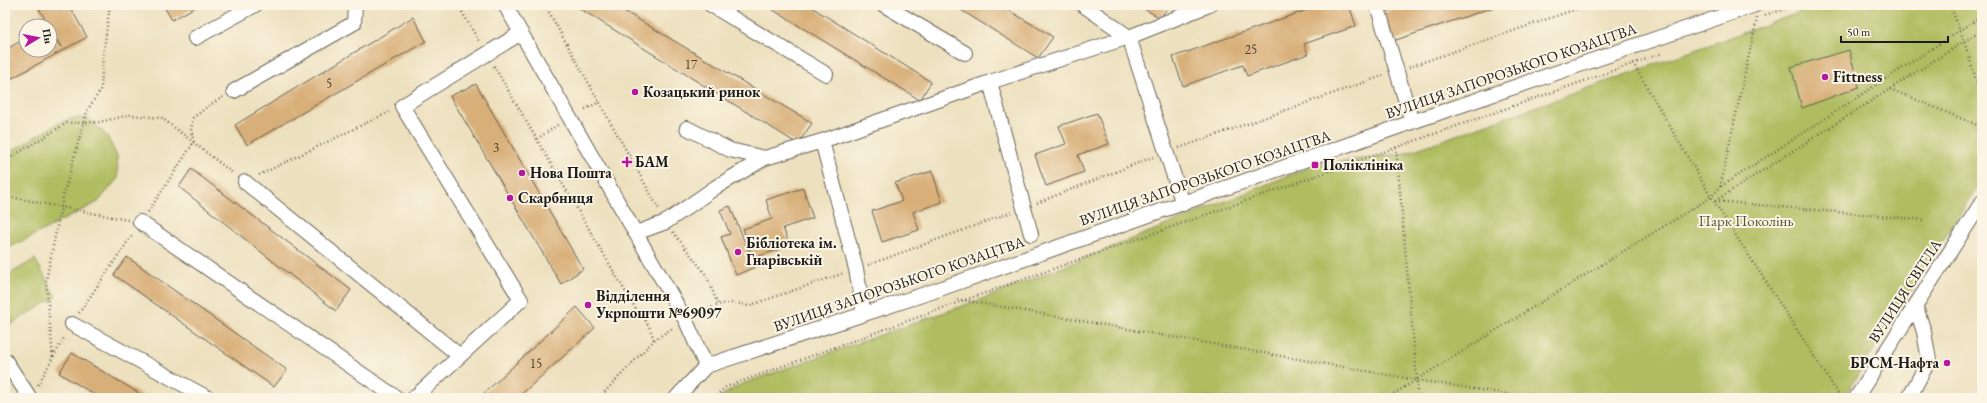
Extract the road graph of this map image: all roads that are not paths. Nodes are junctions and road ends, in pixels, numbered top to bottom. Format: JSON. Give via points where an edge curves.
{"nodes":[{"id":1,"x":255,"y":5,"type":"edge"},
{"id":2,"x":355,"y":5,"type":"edge"},
{"id":3,"x":505,"y":5,"type":"edge"},
{"id":4,"x":711,"y":5,"type":"edge"},
{"id":5,"x":884,"y":5,"type":"edge"},
{"id":6,"x":1083,"y":5,"type":"edge"},
{"id":7,"x":1209,"y":5,"type":"edge"},
{"id":8,"x":1377,"y":5,"type":"edge"},
{"id":9,"x":1756,"y":11,"type":"edge"},
{"id":10,"x":521,"y":33,"type":"junction"},
{"id":11,"x":1130,"y":37,"type":"junction"},
{"id":12,"x":195,"y":38,"type":"dead end"},
{"id":13,"x":965,"y":53,"type":"dead end"},
{"id":14,"x":826,"y":74,"type":"dead end"},
{"id":15,"x":990,"y":82,"type":"junction"},
{"id":16,"x":234,"y":91,"type":"road end"},
{"id":17,"x":1412,"y":122,"type":"junction"},
{"id":18,"x":686,"y":128,"type":"dead end"},
{"id":19,"x":822,"y":141,"type":"junction"},
{"id":20,"x":765,"y":158,"type":"junction"},
{"id":21,"x":244,"y":182,"type":"road end"},
{"id":22,"x":1982,"y":202,"type":"edge"},
{"id":23,"x":1183,"y":204,"type":"junction"},
{"id":24,"x":140,"y":222,"type":"road end"},
{"id":25,"x":636,"y":233,"type":"junction"},
{"id":26,"x":1031,"y":234,"type":"dead end"},
{"id":27,"x":1916,"y":307,"type":"junction"},
{"id":28,"x":864,"y":314,"type":"junction"},
{"id":29,"x":72,"y":324,"type":"road end"},
{"id":30,"x":460,"y":356,"type":"junction"},
{"id":31,"x":5,"y":360,"type":"edge"},
{"id":32,"x":706,"y":366,"type":"junction"},
{"id":33,"x":32,"y":395,"type":"edge"},
{"id":34,"x":208,"y":398,"type":"edge"},
{"id":35,"x":397,"y":398,"type":"edge"},
{"id":36,"x":414,"y":398,"type":"edge"},
{"id":37,"x":676,"y":398,"type":"edge"},
{"id":38,"x":1856,"y":398,"type":"edge"},
{"id":39,"x":1909,"y":398,"type":"edge"}],
"edges":[{"from":1,"to":12,"type":"street"},
{"from":2,"to":16,"type":"street","via":[[354,24]]},
{"from":3,"to":10,"type":"street"},
{"from":4,"to":14,"type":"street"},
{"from":5,"to":13,"type":"street"},
{"from":6,"to":11,"type":"street"},
{"from":7,"to":11,"type":"street"},
{"from":8,"to":17,"type":"street"},
{"from":9,"to":17,"type":"street","name":"ВУЛИЦЯ ЗАПОРОЗЬКОГО КОЗАЦТВА","via":[[1624,49]]},
{"from":10,"to":25,"type":"street"},
{"from":10,"to":30,"type":"street","via":[[402,106],[522,300]]},
{"from":11,"to":15,"type":"street"},
{"from":11,"to":23,"type":"street"},
{"from":15,"to":19,"type":"street"},
{"from":15,"to":26,"type":"street"},
{"from":17,"to":23,"type":"street","name":"ВУЛИЦЯ ЗАПОРОЗЬКОГО КОЗАЦТВА"},
{"from":18,"to":20,"type":"street","via":[[730,150]]},
{"from":19,"to":20,"type":"street"},
{"from":19,"to":28,"type":"street","via":[[856,269]]},
{"from":20,"to":25,"type":"street","via":[[716,187],[666,222]]},
{"from":21,"to":30,"type":"street"},
{"from":22,"to":27,"type":"street","name":"ВУЛИЦЯ СВІТЛА"},
{"from":23,"to":28,"type":"street","name":"ВУЛИЦЯ ЗАПОРОЗЬКОГО КОЗАЦТВА"},
{"from":24,"to":35,"type":"street"},
{"from":25,"to":32,"type":"street","via":[[686,321]]},
{"from":27,"to":38,"type":"street","name":"ВУЛИЦЯ СВІТЛА"},
{"from":27,"to":39,"type":"street","via":[[1929,360]]},
{"from":28,"to":32,"type":"street","name":"ВУЛИЦЯ ЗАПОРОЗЬКОГО КОЗАЦТВА"},
{"from":29,"to":34,"type":"street"},
{"from":30,"to":36,"type":"street"},
{"from":31,"to":33,"type":"street"},
{"from":32,"to":37,"type":"street","name":"ВУЛИЦЯ ЗАПОРОЗЬКОГО КОЗАЦТВА"}]}
